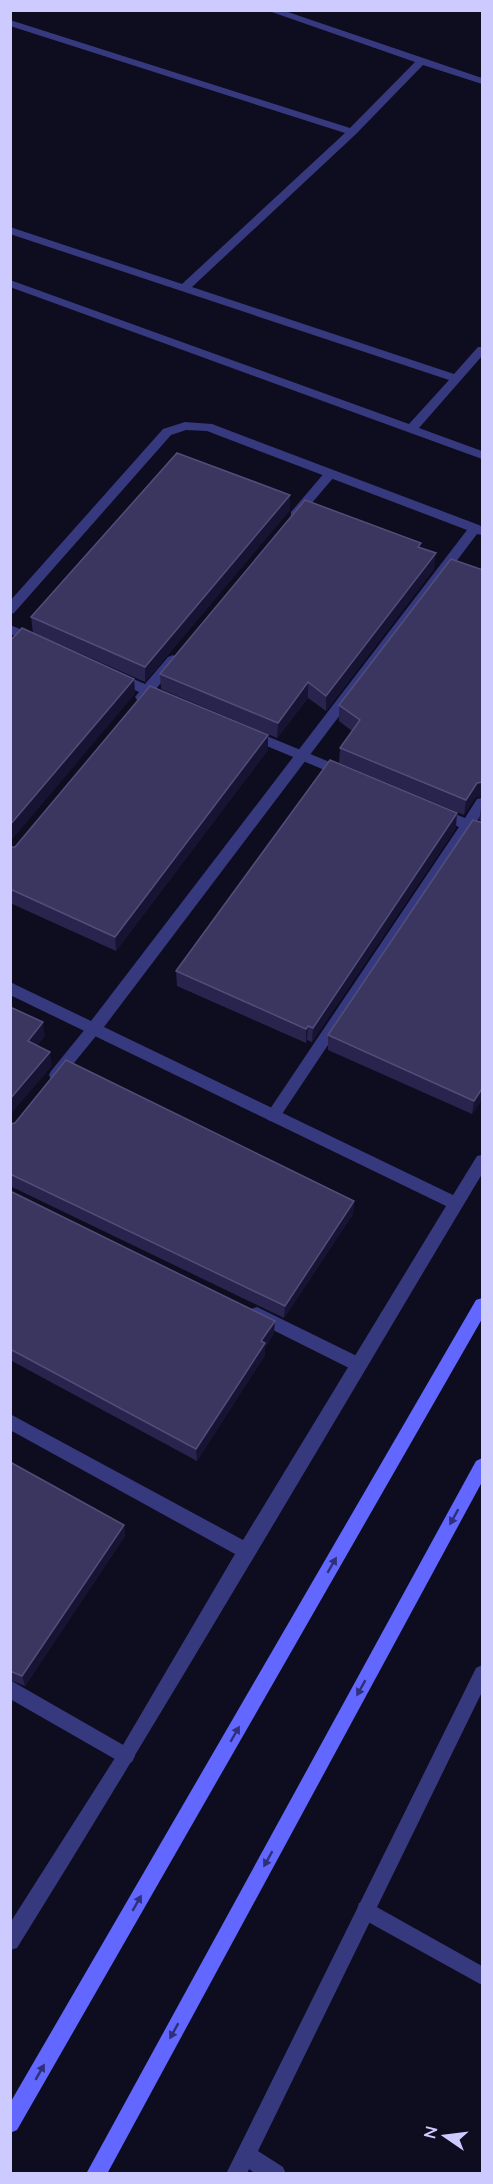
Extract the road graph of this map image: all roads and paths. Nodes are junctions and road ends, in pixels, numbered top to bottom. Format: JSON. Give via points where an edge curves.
{"nodes":[{"id":1,"x":271,"y":10,"type":"edge"},
{"id":2,"x":10,"y":23,"type":"edge"},
{"id":3,"x":422,"y":60,"type":"junction"},
{"id":4,"x":483,"y":81,"type":"edge"},
{"id":5,"x":352,"y":132,"type":"junction"},
{"id":6,"x":10,"y":230,"type":"edge"},
{"id":7,"x":10,"y":283,"type":"edge"},
{"id":8,"x":184,"y":288,"type":"junction"},
{"id":9,"x":483,"y":350,"type":"edge"},
{"id":10,"x":456,"y":378,"type":"junction"},
{"id":11,"x":411,"y":429,"type":"junction"},
{"id":12,"x":483,"y":455,"type":"edge"},
{"id":13,"x":330,"y":474,"type":"junction"},
{"id":14,"x":284,"y":528,"type":"edge"},
{"id":15,"x":479,"y":529,"type":"edge"},
{"id":16,"x":10,"y":610,"type":"edge"},
{"id":17,"x":10,"y":629,"type":"edge"},
{"id":18,"x":185,"y":646,"type":"edge"},
{"id":19,"x":53,"y":648,"type":"edge"},
{"id":20,"x":105,"y":672,"type":"edge"},
{"id":21,"x":147,"y":691,"type":"junction"},
{"id":22,"x":180,"y":704,"type":"edge"},
{"id":23,"x":132,"y":709,"type":"edge"},
{"id":24,"x":235,"y":727,"type":"edge"},
{"id":25,"x":300,"y":755,"type":"junction"},
{"id":26,"x":352,"y":777,"type":"edge"},
{"id":27,"x":483,"y":803,"type":"edge"},
{"id":28,"x":426,"y":807,"type":"edge"},
{"id":29,"x":468,"y":824,"type":"junction"},
{"id":30,"x":483,"y":831,"type":"edge"},
{"id":31,"x":10,"y":988,"type":"edge"},
{"id":32,"x":95,"y":1027,"type":"junction"},
{"id":33,"x":46,"y":1088,"type":"edge"},
{"id":34,"x":273,"y":1116,"type":"junction"},
{"id":35,"x":483,"y":1161,"type":"edge"},
{"id":36,"x":457,"y":1204,"type":"junction"},
{"id":37,"x":483,"y":1305,"type":"edge"},
{"id":38,"x":243,"y":1307,"type":"edge"},
{"id":39,"x":359,"y":1365,"type":"junction"},
{"id":40,"x":10,"y":1421,"type":"edge"},
{"id":41,"x":483,"y":1466,"type":"edge"},
{"id":42,"x":246,"y":1551,"type":"junction"},
{"id":43,"x":483,"y":1674,"type":"edge"},
{"id":44,"x":10,"y":1689,"type":"edge"},
{"id":45,"x":477,"y":1697,"type":"edge"},
{"id":46,"x":126,"y":1755,"type":"junction"},
{"id":47,"x":366,"y":1910,"type":"junction"},
{"id":48,"x":10,"y":1941,"type":"edge"},
{"id":49,"x":483,"y":1976,"type":"edge"},
{"id":50,"x":10,"y":2123,"type":"edge"},
{"id":51,"x":245,"y":2155,"type":"junction"},
{"id":52,"x":96,"y":2174,"type":"edge"},
{"id":53,"x":236,"y":2174,"type":"edge"},
{"id":54,"x":276,"y":2174,"type":"edge"}],
"edges":[{"from":1,"to":3,"type":"street"},
{"from":2,"to":5,"type":"street"},
{"from":3,"to":4,"type":"street"},
{"from":3,"to":5,"type":"street"},
{"from":5,"to":8,"type":"street"},
{"from":6,"to":8,"type":"street"},
{"from":7,"to":11,"type":"street"},
{"from":8,"to":10,"type":"street"},
{"from":9,"to":10,"type":"street"},
{"from":10,"to":11,"type":"street"},
{"from":11,"to":12,"type":"street"},
{"from":13,"to":14,"type":"street"},
{"from":13,"to":15,"type":"street"},
{"from":13,"to":16,"type":"street","via":[[208,427],[185,426],[167,432]]},
{"from":15,"to":25,"type":"street"},
{"from":17,"to":19,"type":"street"},
{"from":18,"to":21,"type":"street"},
{"from":20,"to":21,"type":"street"},
{"from":21,"to":22,"type":"street"},
{"from":21,"to":23,"type":"street"},
{"from":24,"to":25,"type":"street"},
{"from":25,"to":26,"type":"street"},
{"from":25,"to":32,"type":"street"},
{"from":27,"to":29,"type":"street"},
{"from":28,"to":29,"type":"street"},
{"from":29,"to":30,"type":"street"},
{"from":29,"to":34,"type":"street"},
{"from":31,"to":32,"type":"street"},
{"from":32,"to":33,"type":"street"},
{"from":32,"to":34,"type":"street"},
{"from":34,"to":36,"type":"street"},
{"from":35,"to":36,"type":"street"},
{"from":36,"to":39,"type":"street"},
{"from":50,"to":37,"type":"street","one_way":true},
{"from":38,"to":39,"type":"street"},
{"from":39,"to":42,"type":"street"},
{"from":40,"to":42,"type":"street"},
{"from":41,"to":52,"type":"street","one_way":true},
{"from":42,"to":46,"type":"street"},
{"from":43,"to":45,"type":"street"},
{"from":44,"to":46,"type":"street"},
{"from":45,"to":47,"type":"street"},
{"from":46,"to":48,"type":"street"},
{"from":47,"to":49,"type":"street"},
{"from":47,"to":51,"type":"street"},
{"from":51,"to":53,"type":"street"},
{"from":51,"to":54,"type":"street"}]}
